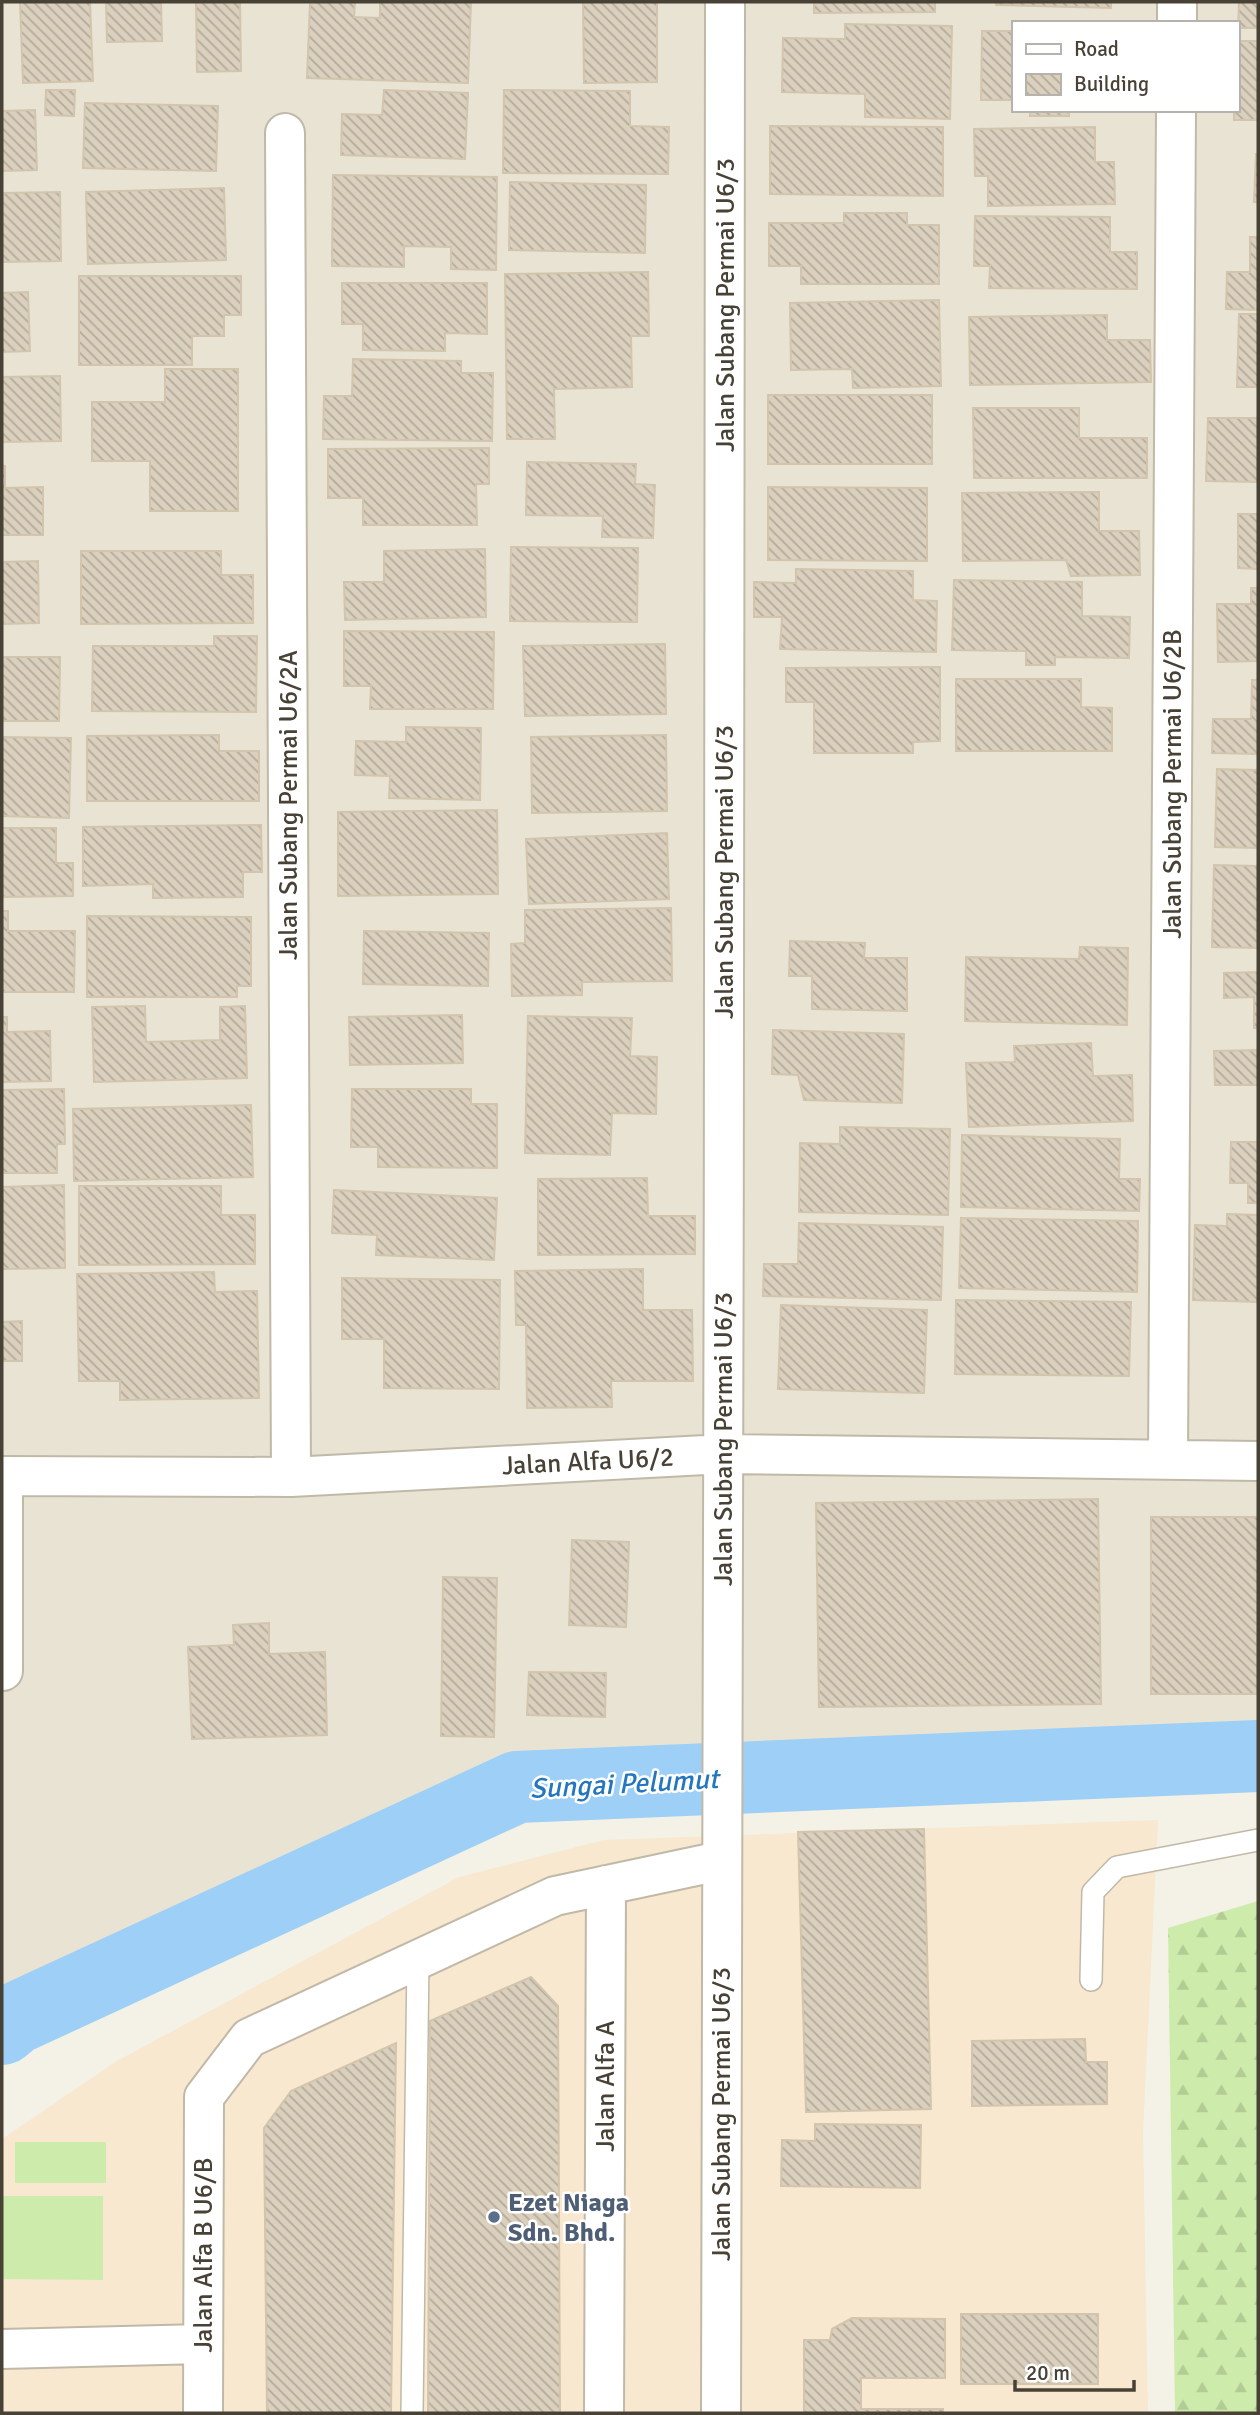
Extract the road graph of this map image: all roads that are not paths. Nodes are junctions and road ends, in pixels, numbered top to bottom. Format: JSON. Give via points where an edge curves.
{"nodes":[{"id":1,"x":725,"y":2,"type":"edge"},
{"id":2,"x":1177,"y":2,"type":"edge"},
{"id":3,"x":1177,"y":21,"type":"edge"},
{"id":4,"x":1176,"y":112,"type":"edge"},
{"id":5,"x":285,"y":133,"type":"dead end"},
{"id":6,"x":724,"y":1454,"type":"junction"},
{"id":7,"x":1168,"y":1458,"type":"junction"},
{"id":8,"x":1258,"y":1461,"type":"edge"},
{"id":9,"x":2,"y":1476,"type":"edge"},
{"id":10,"x":291,"y":1477,"type":"junction"},
{"id":11,"x":3,"y":1671,"type":"edge"},
{"id":12,"x":1258,"y":1840,"type":"edge"},
{"id":13,"x":720,"y":1861,"type":"junction"},
{"id":14,"x":606,"y":1885,"type":"junction"},
{"id":15,"x":418,"y":1959,"type":"junction"},
{"id":16,"x":1091,"y":1980,"type":"dead end"},
{"id":17,"x":202,"y":2344,"type":"junction"},
{"id":18,"x":2,"y":2349,"type":"edge"},
{"id":19,"x":203,"y":2413,"type":"edge"},
{"id":20,"x":412,"y":2413,"type":"edge"},
{"id":21,"x":604,"y":2413,"type":"edge"},
{"id":22,"x":722,"y":2413,"type":"edge"}],
"edges":[{"from":1,"to":6,"type":"street","name":"Jalan Subang Permai U6/3"},
{"from":2,"to":3,"type":"street"},
{"from":4,"to":7,"type":"street","name":"Jalan Subang Permai U6/2B"},
{"from":5,"to":10,"type":"street","name":"Jalan Subang Permai U6/2A"},
{"from":6,"to":7,"type":"street","name":"Jalan Alfa U6/2"},
{"from":6,"to":10,"type":"street","name":"Jalan Alfa U6/2"},
{"from":6,"to":13,"type":"street","name":"Jalan Subang Permai U6/3"},
{"from":7,"to":8,"type":"street","name":"Jalan Alfa U6/2"},
{"from":9,"to":10,"type":"street","name":"Jalan Alfa U6/2"},
{"from":9,"to":11,"type":"street"},
{"from":12,"to":16,"type":"lane","via":[[1117,1867],[1093,1892]]},
{"from":13,"to":14,"type":"street"},
{"from":13,"to":22,"type":"street","name":"Jalan Subang Permai U6/3"},
{"from":14,"to":15,"type":"street","via":[[555,1896]]},
{"from":14,"to":21,"type":"street","name":"Jalan Alfa A"},
{"from":15,"to":17,"type":"street","name":"Jalan Alfa B U6/B","via":[[249,2038],[204,2097]]},
{"from":15,"to":20,"type":"lane"},
{"from":17,"to":18,"type":"street"},
{"from":17,"to":19,"type":"street","name":"Jalan Alfa B U6/B"}]}
